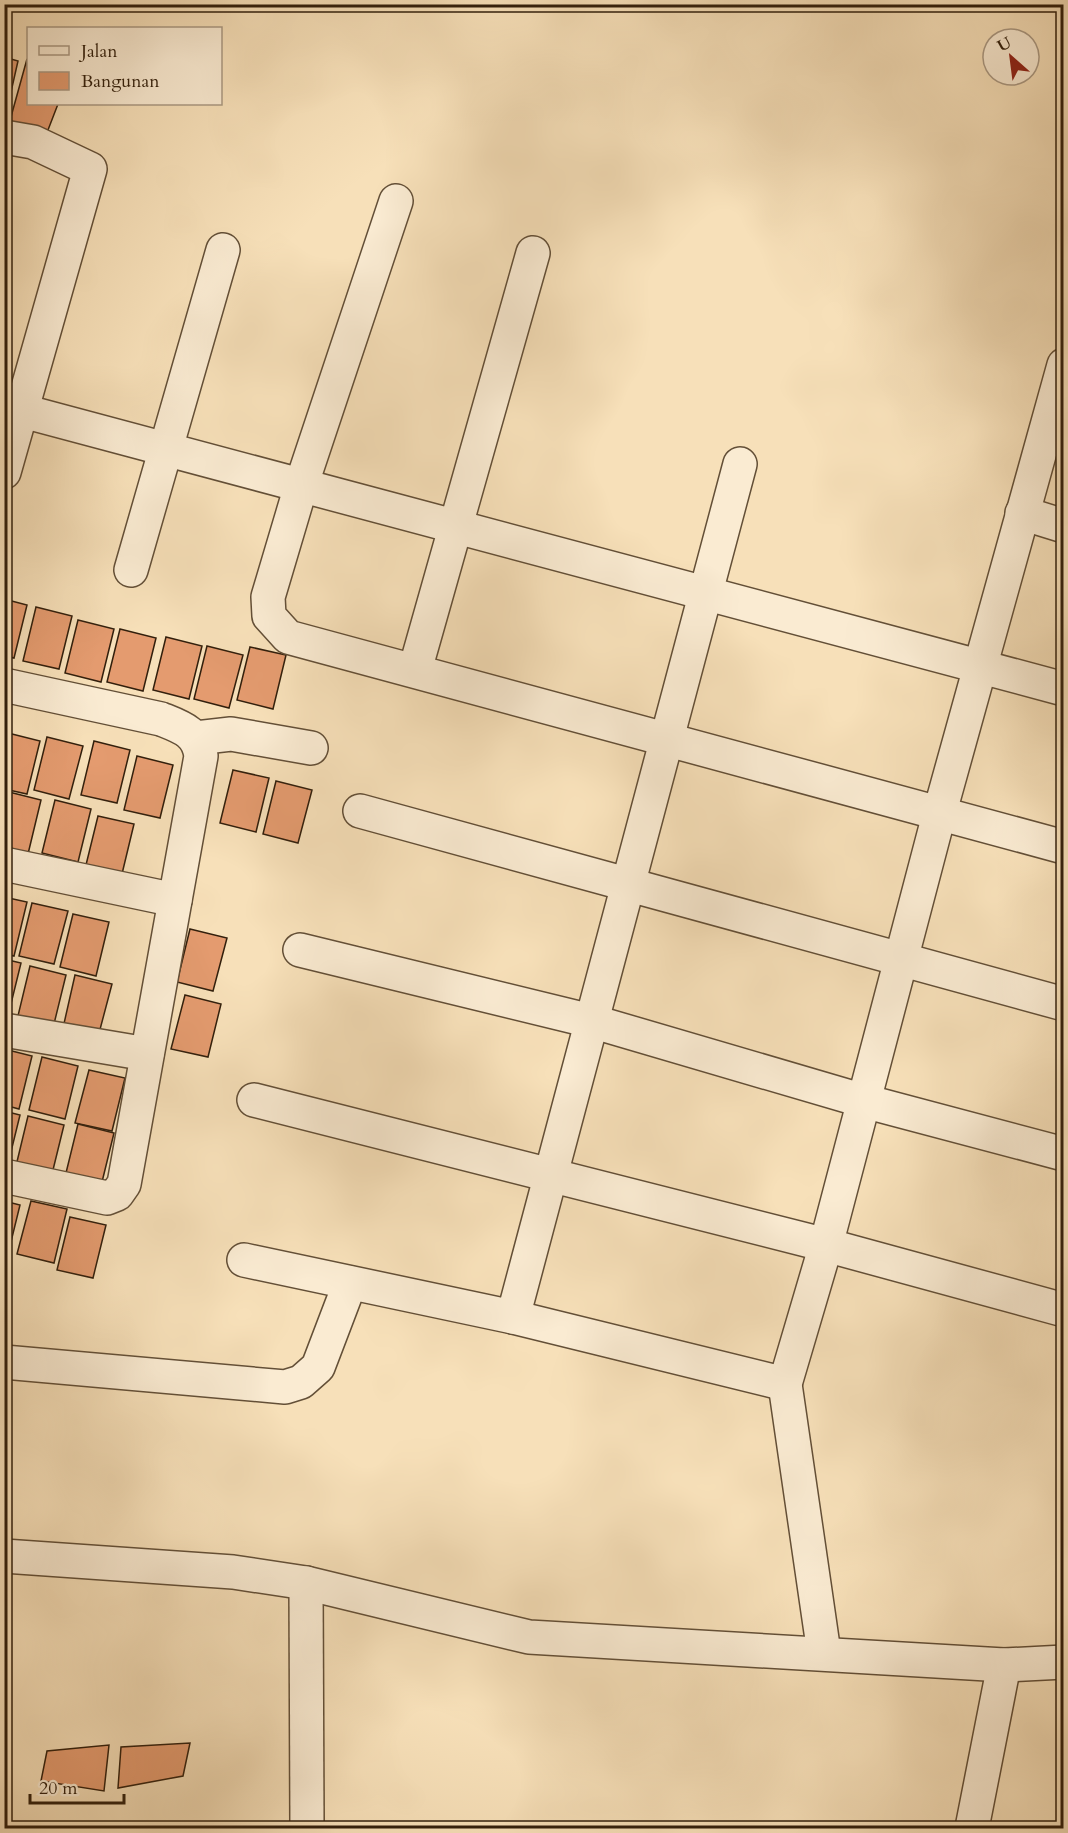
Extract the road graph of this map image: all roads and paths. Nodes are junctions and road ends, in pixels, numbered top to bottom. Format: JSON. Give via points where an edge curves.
{"nodes":[{"id":1,"x":4,"y":137,"type":"edge"},
{"id":2,"x":396,"y":201,"type":"dead end"},
{"id":3,"x":223,"y":250,"type":"dead end"},
{"id":4,"x":533,"y":253,"type":"dead end"},
{"id":5,"x":1064,"y":365,"type":"edge"},
{"id":6,"x":13,"y":408,"type":"edge"},
{"id":7,"x":166,"y":448,"type":"junction"},
{"id":8,"x":740,"y":464,"type":"dead end"},
{"id":9,"x":4,"y":472,"type":"edge"},
{"id":10,"x":301,"y":486,"type":"junction"},
{"id":11,"x":1022,"y":513,"type":"junction"},
{"id":12,"x":456,"y":525,"type":"junction"},
{"id":13,"x":1064,"y":526,"type":"edge"},
{"id":14,"x":130,"y":570,"type":"dead end"},
{"id":15,"x":705,"y":591,"type":"junction"},
{"id":16,"x":980,"y":668,"type":"junction"},
{"id":17,"x":415,"y":670,"type":"junction"},
{"id":18,"x":4,"y":685,"type":"edge"},
{"id":19,"x":1064,"y":689,"type":"edge"},
{"id":20,"x":196,"y":738,"type":"junction"},
{"id":21,"x":665,"y":739,"type":"junction"},
{"id":22,"x":311,"y":748,"type":"dead end"},
{"id":23,"x":360,"y":811,"type":"dead end"},
{"id":24,"x":939,"y":815,"type":"junction"},
{"id":25,"x":1064,"y":848,"type":"edge"},
{"id":26,"x":4,"y":864,"type":"edge"},
{"id":27,"x":627,"y":883,"type":"junction"},
{"id":28,"x":175,"y":900,"type":"junction"},
{"id":29,"x":300,"y":950,"type":"dead end"},
{"id":30,"x":901,"y":960,"type":"junction"},
{"id":31,"x":1064,"y":1004,"type":"edge"},
{"id":32,"x":591,"y":1021,"type":"junction"},
{"id":33,"x":4,"y":1030,"type":"edge"},
{"id":34,"x":147,"y":1054,"type":"junction"},
{"id":35,"x":254,"y":1100,"type":"dead end"},
{"id":36,"x":864,"y":1101,"type":"junction"},
{"id":37,"x":1064,"y":1154,"type":"edge"},
{"id":38,"x":551,"y":1174,"type":"junction"},
{"id":39,"x":4,"y":1176,"type":"edge"},
{"id":40,"x":826,"y":1245,"type":"junction"},
{"id":41,"x":244,"y":1260,"type":"dead end"},
{"id":42,"x":350,"y":1283,"type":"junction"},
{"id":43,"x":1064,"y":1310,"type":"edge"},
{"id":44,"x":513,"y":1317,"type":"junction"},
{"id":45,"x":4,"y":1362,"type":"edge"},
{"id":46,"x":785,"y":1384,"type":"junction"},
{"id":47,"x":4,"y":1556,"type":"edge"},
{"id":48,"x":306,"y":1582,"type":"junction"},
{"id":49,"x":824,"y":1653,"type":"junction"},
{"id":50,"x":1064,"y":1662,"type":"edge"},
{"id":51,"x":1004,"y":1665,"type":"junction"},
{"id":52,"x":280,"y":1828,"type":"edge"},
{"id":53,"x":307,"y":1828,"type":"edge"},
{"id":54,"x":972,"y":1828,"type":"edge"}],
"edges":[{"from":1,"to":6,"type":"street","via":[[33,142],[90,169]]},
{"from":2,"to":10,"type":"street"},
{"from":3,"to":7,"type":"street"},
{"from":4,"to":12,"type":"street"},
{"from":5,"to":11,"type":"street"},
{"from":6,"to":7,"type":"street"},
{"from":6,"to":9,"type":"street"},
{"from":7,"to":10,"type":"street"},
{"from":7,"to":14,"type":"street"},
{"from":8,"to":15,"type":"street"},
{"from":10,"to":12,"type":"street"},
{"from":10,"to":17,"type":"street","via":[[268,597],[269,616],[288,637]]},
{"from":11,"to":13,"type":"street"},
{"from":11,"to":16,"type":"street"},
{"from":12,"to":15,"type":"street"},
{"from":12,"to":17,"type":"street"},
{"from":15,"to":16,"type":"street"},
{"from":15,"to":21,"type":"street"},
{"from":16,"to":19,"type":"street"},
{"from":16,"to":24,"type":"street"},
{"from":17,"to":21,"type":"street"},
{"from":18,"to":20,"type":"street","via":[[161,719],[186,729]]},
{"from":20,"to":22,"type":"street","via":[[231,734]]},
{"from":20,"to":28,"type":"street","via":[[201,756]]},
{"from":21,"to":24,"type":"street"},
{"from":21,"to":27,"type":"street"},
{"from":23,"to":27,"type":"street"},
{"from":24,"to":25,"type":"street"},
{"from":24,"to":30,"type":"street"},
{"from":26,"to":28,"type":"street"},
{"from":27,"to":30,"type":"street"},
{"from":27,"to":32,"type":"street"},
{"from":28,"to":34,"type":"street"},
{"from":29,"to":32,"type":"street"},
{"from":30,"to":31,"type":"street"},
{"from":30,"to":36,"type":"street"},
{"from":32,"to":36,"type":"street"},
{"from":32,"to":38,"type":"street"},
{"from":33,"to":34,"type":"street"},
{"from":34,"to":39,"type":"street","via":[[124,1184],[117,1194],[107,1198]]},
{"from":35,"to":38,"type":"street"},
{"from":36,"to":37,"type":"street"},
{"from":36,"to":40,"type":"street"},
{"from":38,"to":40,"type":"street"},
{"from":38,"to":44,"type":"street"},
{"from":40,"to":43,"type":"street"},
{"from":40,"to":46,"type":"street"},
{"from":41,"to":42,"type":"street"},
{"from":42,"to":44,"type":"street"},
{"from":42,"to":45,"type":"street","via":[[318,1368],[301,1382],[285,1387]]},
{"from":44,"to":46,"type":"street"},
{"from":46,"to":49,"type":"street"},
{"from":47,"to":48,"type":"street","via":[[233,1572]]},
{"from":48,"to":49,"type":"street","via":[[529,1637]]},
{"from":48,"to":53,"type":"street"},
{"from":49,"to":51,"type":"street"},
{"from":50,"to":51,"type":"street"},
{"from":51,"to":54,"type":"street"},
{"from":52,"to":53,"type":"street"}]}
